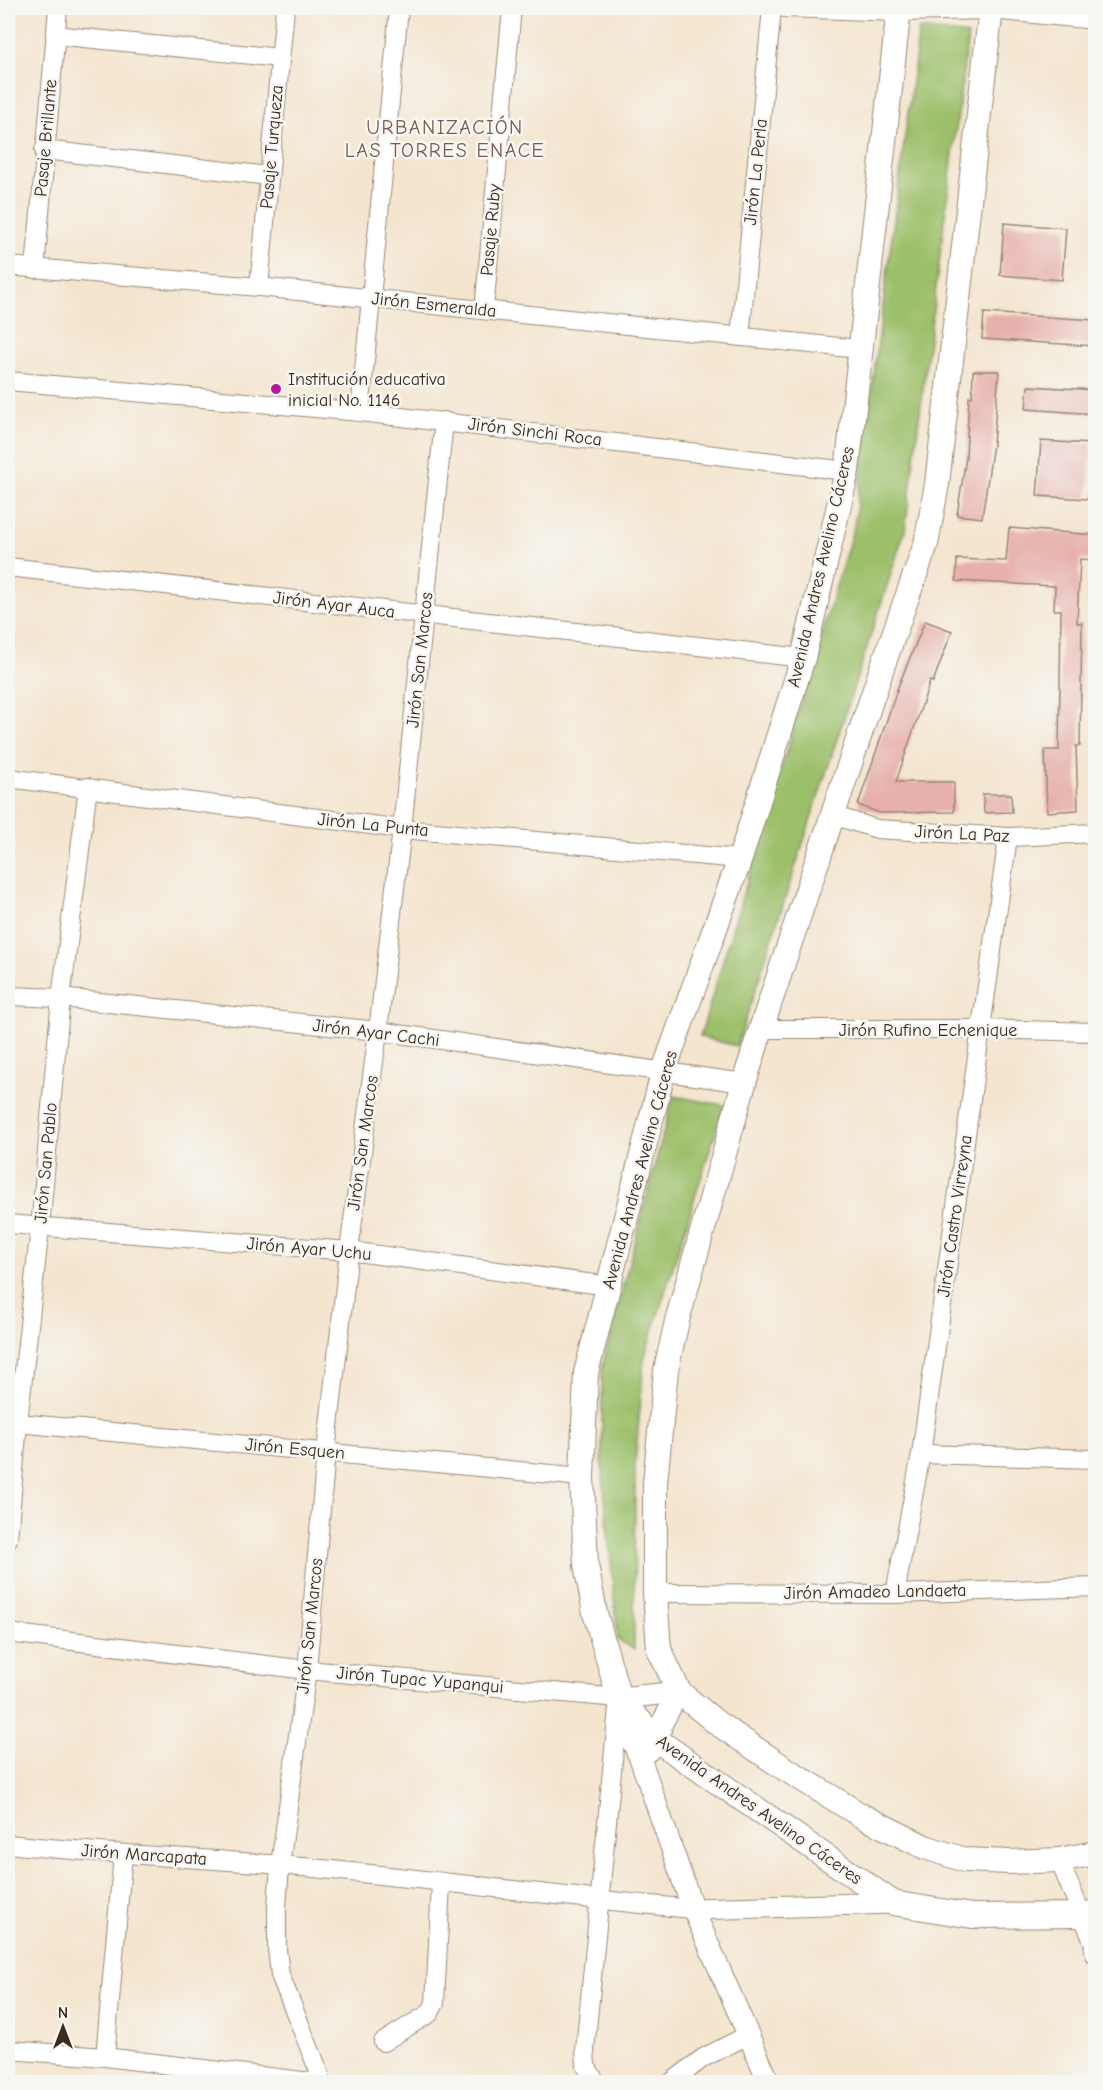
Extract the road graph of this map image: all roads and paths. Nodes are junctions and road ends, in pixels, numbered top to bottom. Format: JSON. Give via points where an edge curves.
{"nodes":[{"id":1,"x":58,"y":8,"type":"edge"},
{"id":2,"x":285,"y":8,"type":"edge"},
{"id":3,"x":399,"y":8,"type":"edge"},
{"id":4,"x":512,"y":8,"type":"edge"},
{"id":5,"x":772,"y":8,"type":"edge"},
{"id":6,"x":784,"y":8,"type":"edge"},
{"id":7,"x":990,"y":9,"type":"edge"},
{"id":8,"x":899,"y":10,"type":"edge"},
{"id":9,"x":1095,"y":20,"type":"edge"},
{"id":10,"x":55,"y":35,"type":"junction"},
{"id":11,"x":280,"y":58,"type":"junction"},
{"id":12,"x":44,"y":150,"type":"junction"},
{"id":13,"x":269,"y":176,"type":"junction"},
{"id":14,"x":8,"y":266,"type":"edge"},
{"id":15,"x":35,"y":269,"type":"junction"},
{"id":16,"x":259,"y":286,"type":"junction"},
{"id":17,"x":371,"y":298,"type":"junction"},
{"id":18,"x":484,"y":310,"type":"junction"},
{"id":19,"x":740,"y":337,"type":"junction"},
{"id":20,"x":859,"y":349,"type":"junction"},
{"id":21,"x":8,"y":381,"type":"edge"},
{"id":22,"x":360,"y":412,"type":"junction"},
{"id":23,"x":444,"y":421,"type":"junction"},
{"id":24,"x":847,"y":471,"type":"junction"},
{"id":25,"x":8,"y":567,"type":"edge"},
{"id":26,"x":425,"y":615,"type":"junction"},
{"id":27,"x":803,"y":658,"type":"junction"},
{"id":28,"x":8,"y":778,"type":"edge"},
{"id":29,"x":88,"y":787,"type":"junction"},
{"id":30,"x":832,"y":814,"type":"junction"},
{"id":31,"x":402,"y":829,"type":"junction"},
{"id":32,"x":1095,"y":833,"type":"edge"},
{"id":33,"x":1008,"y":837,"type":"junction"},
{"id":34,"x":740,"y":859,"type":"junction"},
{"id":35,"x":8,"y":996,"type":"edge"},
{"id":36,"x":60,"y":998,"type":"junction"},
{"id":37,"x":761,"y":1029,"type":"junction"},
{"id":38,"x":981,"y":1029,"type":"junction"},
{"id":39,"x":378,"y":1031,"type":"junction"},
{"id":40,"x":1095,"y":1032,"type":"edge"},
{"id":41,"x":663,"y":1073,"type":"junction"},
{"id":42,"x":744,"y":1083,"type":"junction"},
{"id":43,"x":8,"y":1224,"type":"edge"},
{"id":44,"x":40,"y":1228,"type":"junction"},
{"id":45,"x":349,"y":1251,"type":"junction"},
{"id":46,"x":609,"y":1286,"type":"junction"},
{"id":47,"x":13,"y":1423,"type":"edge"},
{"id":48,"x":326,"y":1452,"type":"junction"},
{"id":49,"x":921,"y":1454,"type":"junction"},
{"id":50,"x":1095,"y":1459,"type":"edge"},
{"id":51,"x":582,"y":1477,"type":"junction"},
{"id":52,"x":8,"y":1539,"type":"edge"},
{"id":53,"x":1095,"y":1587,"type":"edge"},
{"id":54,"x":655,"y":1593,"type":"junction"},
{"id":55,"x":895,"y":1594,"type":"junction"},
{"id":56,"x":8,"y":1633,"type":"edge"},
{"id":57,"x":307,"y":1670,"type":"junction"},
{"id":58,"x":679,"y":1692,"type":"junction"},
{"id":59,"x":619,"y":1698,"type":"junction"},
{"id":60,"x":658,"y":1741,"type":"junction"},
{"id":61,"x":640,"y":1758,"type":"junction"},
{"id":62,"x":8,"y":1844,"type":"edge"},
{"id":63,"x":1095,"y":1853,"type":"edge"},
{"id":64,"x":123,"y":1854,"type":"junction"},
{"id":65,"x":1059,"y":1860,"type":"junction"},
{"id":66,"x":280,"y":1865,"type":"junction"},
{"id":67,"x":441,"y":1883,"type":"junction"},
{"id":68,"x":598,"y":1901,"type":"junction"},
{"id":69,"x":893,"y":1904,"type":"junction"},
{"id":70,"x":693,"y":1909,"type":"junction"},
{"id":71,"x":1089,"y":1913,"type":"edge"},
{"id":72,"x":1095,"y":1949,"type":"edge"},
{"id":73,"x":748,"y":2035,"type":"junction"},
{"id":74,"x":383,"y":2042,"type":"dead end"},
{"id":75,"x":8,"y":2050,"type":"edge"},
{"id":76,"x":105,"y":2057,"type":"junction"},
{"id":77,"x":314,"y":2082,"type":"edge"},
{"id":78,"x":596,"y":2082,"type":"edge"},
{"id":79,"x":672,"y":2082,"type":"edge"},
{"id":80,"x":769,"y":2082,"type":"edge"}],
"edges":[{"from":1,"to":10,"type":"street","name":"Pasaje Brillante"},
{"from":2,"to":11,"type":"street","name":"Pasaje Turqueza"},
{"from":3,"to":17,"type":"street"},
{"from":4,"to":18,"type":"street","name":"Pasaje Ruby"},
{"from":5,"to":19,"type":"street","name":"Jirón La Perla"},
{"from":6,"to":8,"type":"street"},
{"from":7,"to":8,"type":"street"},
{"from":7,"to":9,"type":"street"},
{"from":7,"to":30,"type":"main road","via":[[937,484],[926,544]]},
{"from":8,"to":20,"type":"main road","name":"Avenida Andres Avelino Cáceres"},
{"from":10,"to":11,"type":"street"},
{"from":10,"to":12,"type":"street","name":"Pasaje Brillante"},
{"from":11,"to":13,"type":"street","name":"Pasaje Turqueza"},
{"from":12,"to":13,"type":"street"},
{"from":12,"to":15,"type":"street","name":"Pasaje Brillante"},
{"from":13,"to":16,"type":"street","name":"Pasaje Turqueza"},
{"from":14,"to":15,"type":"street","name":"Jirón Esmeralda"},
{"from":15,"to":16,"type":"street","name":"Jirón Esmeralda"},
{"from":16,"to":17,"type":"street","name":"Jirón Esmeralda"},
{"from":17,"to":18,"type":"street","name":"Jirón Esmeralda"},
{"from":17,"to":22,"type":"street"},
{"from":18,"to":19,"type":"street","name":"Jirón Esmeralda"},
{"from":19,"to":20,"type":"street","name":"Jirón Esmeralda"},
{"from":20,"to":24,"type":"main road","name":"Avenida Andres Avelino Cáceres"},
{"from":21,"to":22,"type":"street","name":"Jirón Sinchi Roca"},
{"from":22,"to":23,"type":"street","name":"Jirón Sinchi Roca"},
{"from":23,"to":24,"type":"street","name":"Jirón Sinchi Roca"},
{"from":23,"to":26,"type":"street","name":"Jirón San Marcos"},
{"from":24,"to":27,"type":"main road","name":"Avenida Andres Avelino Cáceres"},
{"from":25,"to":26,"type":"street","name":"Jirón Ayar Auca"},
{"from":26,"to":27,"type":"street","name":"Jirón Ayar Auca"},
{"from":26,"to":31,"type":"street","name":"Jirón San Marcos"},
{"from":27,"to":34,"type":"main road","name":"Avenida Andres Avelino Cáceres"},
{"from":28,"to":29,"type":"street","name":"Jirón La Punta"},
{"from":29,"to":31,"type":"street","name":"Jirón La Punta"},
{"from":29,"to":36,"type":"street","name":"Jirón San Pablo"},
{"from":30,"to":33,"type":"street","name":"Jirón La Paz","via":[[877,829]]},
{"from":30,"to":37,"type":"main road"},
{"from":31,"to":34,"type":"street","name":"Jirón La Punta"},
{"from":31,"to":39,"type":"street","name":"Jirón San Marcos"},
{"from":32,"to":33,"type":"street","name":"Jirón La Paz"},
{"from":33,"to":38,"type":"street","name":"Jirón Castro Virreyna"},
{"from":34,"to":41,"type":"main road","name":"Avenida Andres Avelino Cáceres"},
{"from":35,"to":36,"type":"street","name":"Jirón Ayar Cachi"},
{"from":36,"to":39,"type":"street","name":"Jirón Ayar Cachi"},
{"from":36,"to":44,"type":"street","name":"Jirón San Pablo"},
{"from":37,"to":38,"type":"street","name":"Jirón Rufino Echenique"},
{"from":37,"to":42,"type":"main road"},
{"from":38,"to":40,"type":"street","name":"Jirón Rufino Echenique"},
{"from":38,"to":49,"type":"street","name":"Jirón Castro Virreyna"},
{"from":39,"to":41,"type":"street","name":"Jirón Ayar Cachi"},
{"from":39,"to":45,"type":"street","name":"Jirón San Marcos"},
{"from":41,"to":42,"type":"street","name":"Jirón Ayar Cachi"},
{"from":41,"to":46,"type":"main road","name":"Avenida Andres Avelino Cáceres"},
{"from":42,"to":54,"type":"main road","via":[[666,1370],[655,1483]]},
{"from":43,"to":44,"type":"street","name":"Jirón Ayar Uchu"},
{"from":44,"to":45,"type":"street","name":"Jirón Ayar Uchu"},
{"from":44,"to":47,"type":"street","name":"Jirón San Pablo"},
{"from":45,"to":46,"type":"street","name":"Jirón Ayar Uchu"},
{"from":45,"to":48,"type":"street","name":"Jirón San Marcos"},
{"from":46,"to":51,"type":"main road","name":"Avenida Andres Avelino Cáceres","via":[[586,1373]]},
{"from":47,"to":48,"type":"street","name":"Jirón Esquen"},
{"from":47,"to":52,"type":"street","name":"Jirón San Pablo"},
{"from":48,"to":51,"type":"street","name":"Jirón Esquen"},
{"from":48,"to":57,"type":"street","name":"Jirón San Marcos"},
{"from":49,"to":50,"type":"street"},
{"from":49,"to":55,"type":"street","name":"Jirón Castro Virreyna"},
{"from":51,"to":59,"type":"main road","name":"Avenida Andres Avelino Cáceres","via":[[586,1565]]},
{"from":53,"to":55,"type":"street","name":"Jirón Amadeo Landaeta"},
{"from":54,"to":55,"type":"street","name":"Jirón Amadeo Landaeta"},
{"from":54,"to":58,"type":"main road","via":[[659,1649]]},
{"from":56,"to":57,"type":"street","name":"Jirón Tupac Yupanqui"},
{"from":57,"to":59,"type":"street","name":"Jirón Tupac Yupanqui"},
{"from":57,"to":66,"type":"street","name":"Jirón San Marcos"},
{"from":58,"to":59,"type":"street"},
{"from":58,"to":60,"type":"street","via":[[662,1723]]},
{"from":58,"to":65,"type":"main road","via":[[784,1768],[862,1816],[925,1847],[965,1860]]},
{"from":59,"to":60,"type":"main road","name":"Avenida Andres Avelino Cáceres"},
{"from":59,"to":61,"type":"street"},
{"from":59,"to":68,"type":"street"},
{"from":60,"to":61,"type":"street"},
{"from":60,"to":69,"type":"main road","name":"Avenida Andres Avelino Cáceres"},
{"from":61,"to":70,"type":"street"},
{"from":62,"to":64,"type":"street","name":"Jirón Marcapata"},
{"from":63,"to":65,"type":"main road"},
{"from":64,"to":66,"type":"street","name":"Jirón Marcapata"},
{"from":64,"to":76,"type":"street"},
{"from":65,"to":71,"type":"street"},
{"from":66,"to":67,"type":"street","name":"Jirón Marcapata"},
{"from":66,"to":77,"type":"street","name":"Jirón San Marcos","via":[[280,1975],[320,2074]]},
{"from":67,"to":68,"type":"street","name":"Jirón Marcapata"},
{"from":67,"to":74,"type":"street","via":[[435,2003],[430,2013]]},
{"from":68,"to":70,"type":"street","name":"Jirón Marcapata"},
{"from":68,"to":78,"type":"street","via":[[585,2050],[586,2066]]},
{"from":69,"to":70,"type":"street"},
{"from":69,"to":71,"type":"main road","name":"Avenida Andres Avelino Cáceres","via":[[972,1916]]},
{"from":70,"to":73,"type":"street"},
{"from":71,"to":72,"type":"street"},
{"from":73,"to":79,"type":"street","via":[[704,2058]]},
{"from":73,"to":80,"type":"street"},
{"from":75,"to":76,"type":"street"},
{"from":76,"to":77,"type":"street"}]}
